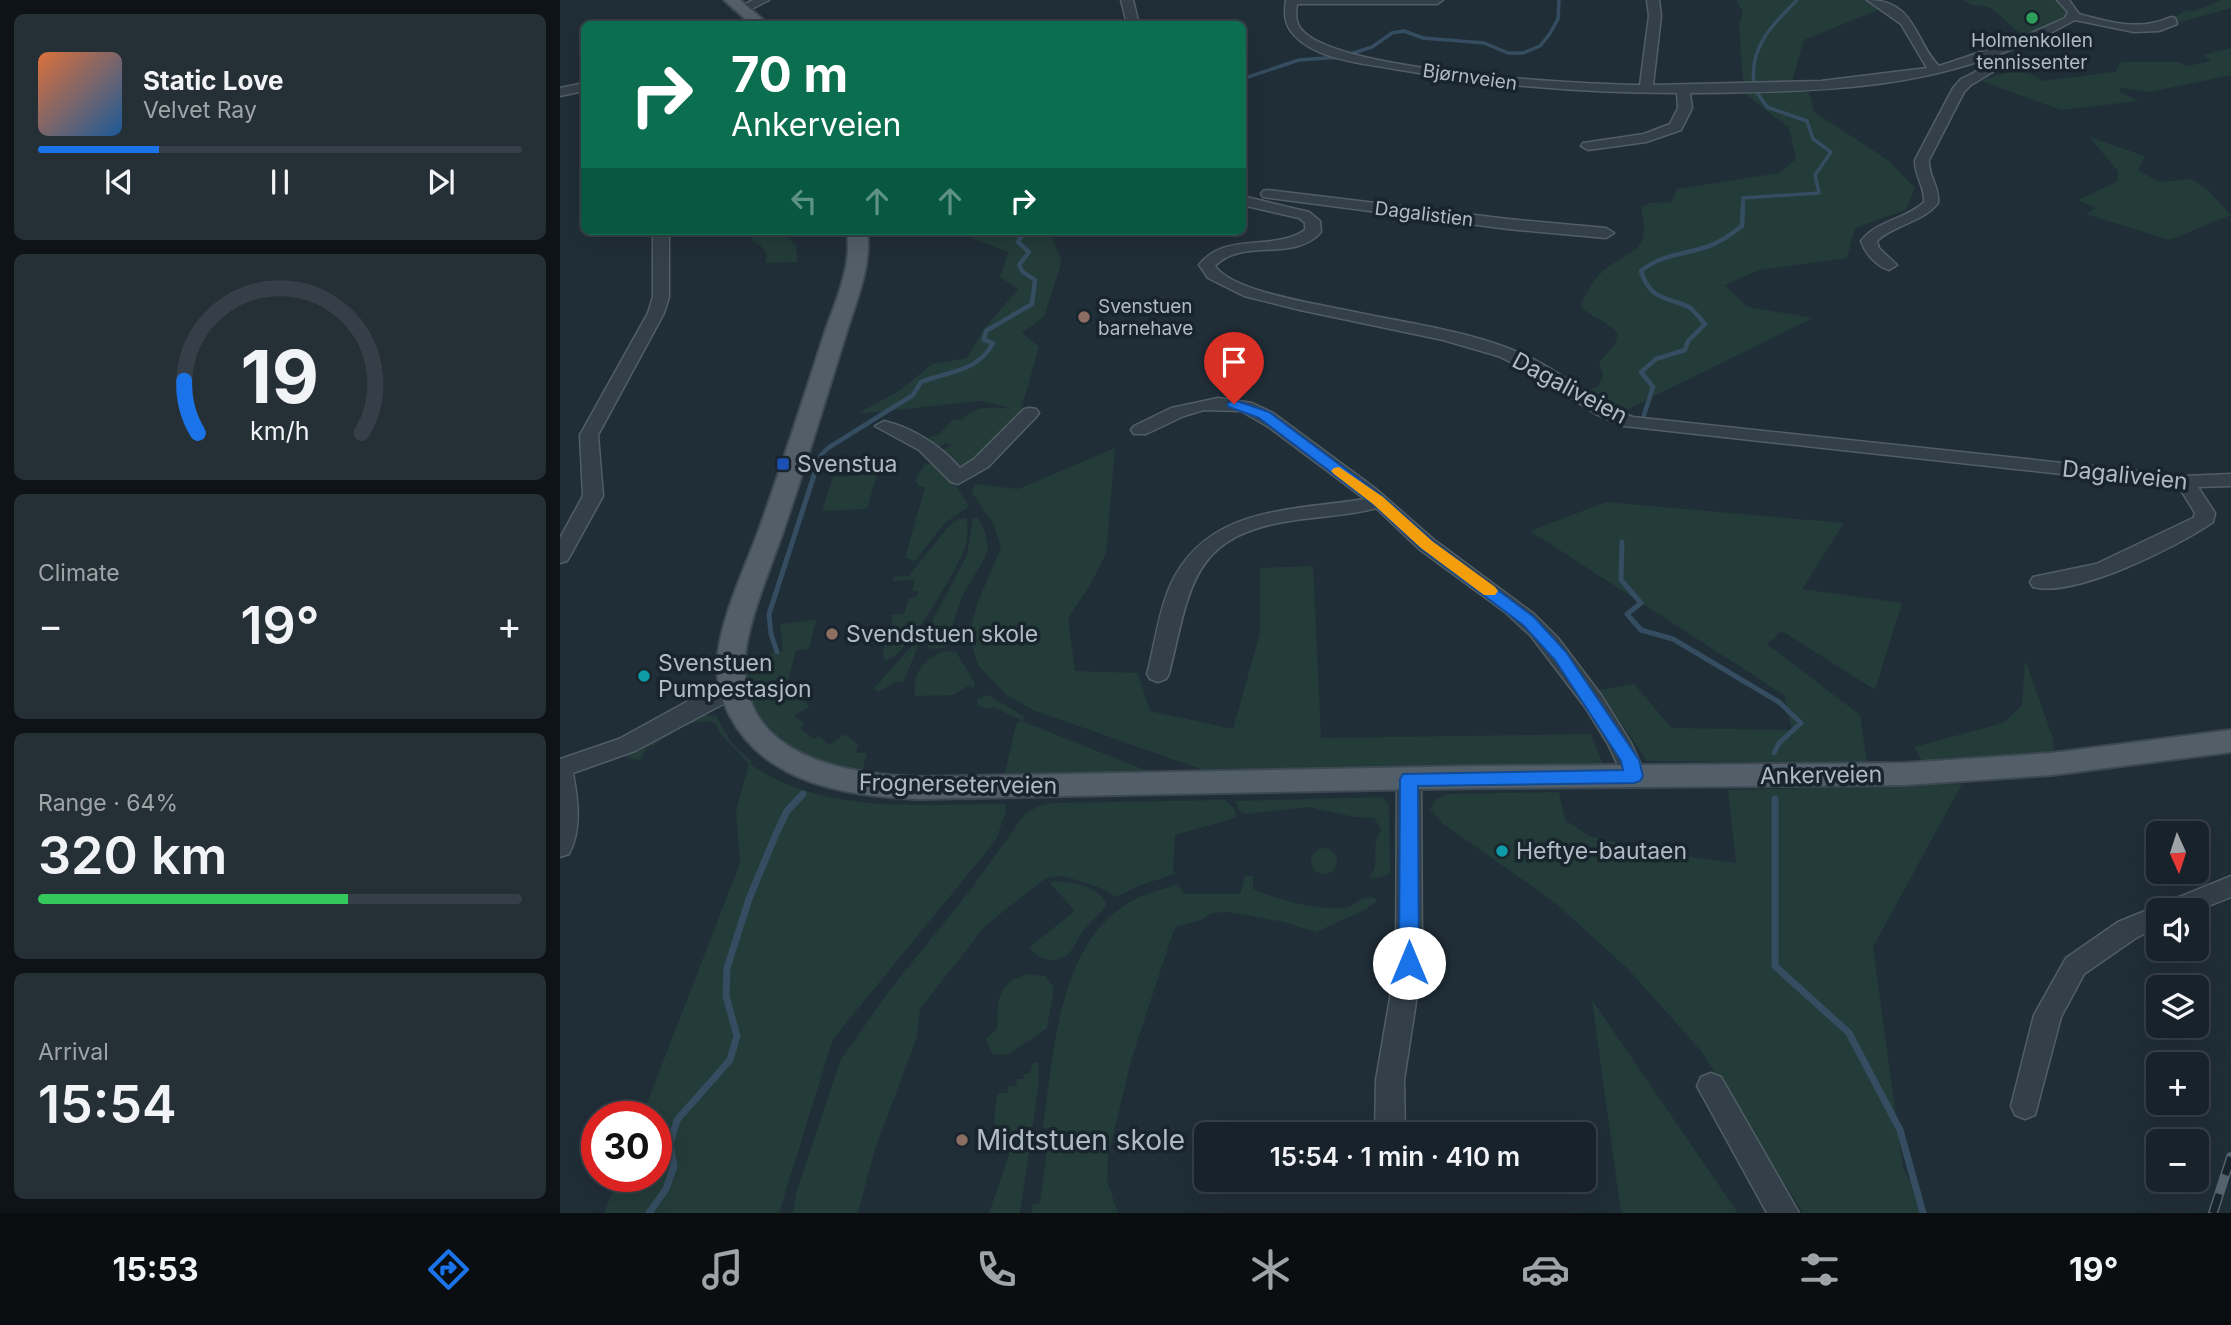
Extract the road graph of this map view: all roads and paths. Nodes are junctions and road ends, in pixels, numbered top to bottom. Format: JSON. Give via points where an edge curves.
{"nodes":[{"id":1,"x":763,"y":0,"type":"edge"},
{"id":2,"x":1127,"y":0,"type":"edge"},
{"id":3,"x":1292,"y":0,"type":"edge"},
{"id":4,"x":1437,"y":0,"type":"edge"},
{"id":5,"x":1653,"y":0,"type":"edge"},
{"id":6,"x":1873,"y":0,"type":"edge"},
{"id":7,"x":2063,"y":0,"type":"edge"},
{"id":8,"x":736,"y":5,"type":"edge"},
{"id":9,"x":2074,"y":16,"type":"junction"},
{"id":10,"x":756,"y":21,"type":"edge"},
{"id":11,"x":1132,"y":21,"type":"edge"},
{"id":12,"x":2171,"y":21,"type":"dead end"},
{"id":13,"x":1987,"y":54,"type":"junction"},
{"id":14,"x":1937,"y":70,"type":"junction"},
{"id":15,"x":581,"y":88,"type":"edge"},
{"id":16,"x":1646,"y":90,"type":"junction"},
{"id":17,"x":1683,"y":90,"type":"junction"},
{"id":18,"x":560,"y":92,"type":"edge"},
{"id":19,"x":1588,"y":146,"type":"dead end"},
{"id":20,"x":1246,"y":199,"type":"edge"},
{"id":21,"x":1246,"y":201,"type":"edge"},
{"id":22,"x":1606,"y":233,"type":"dead end"},
{"id":23,"x":661,"y":235,"type":"edge"},
{"id":24,"x":858,"y":235,"type":"edge"},
{"id":25,"x":1889,"y":265,"type":"dead end"},
{"id":26,"x":1031,"y":413,"type":"dead end"},
{"id":27,"x":884,"y":426,"type":"dead end"},
{"id":28,"x":1140,"y":430,"type":"dead end"},
{"id":29,"x":2231,"y":480,"type":"edge"},
{"id":30,"x":2185,"y":482,"type":"junction"},
{"id":31,"x":1378,"y":500,"type":"junction"},
{"id":32,"x":560,"y":556,"type":"edge"},
{"id":33,"x":2040,"y":582,"type":"dead end"},
{"id":34,"x":1158,"y":674,"type":"dead end"},
{"id":35,"x":732,"y":689,"type":"junction"},
{"id":36,"x":2231,"y":741,"type":"edge"},
{"id":37,"x":560,"y":769,"type":"edge"},
{"id":38,"x":1634,"y":776,"type":"junction"},
{"id":39,"x":1409,"y":779,"type":"junction"},
{"id":40,"x":560,"y":847,"type":"edge"},
{"id":41,"x":2231,"y":886,"type":"edge"},
{"id":42,"x":2201,"y":898,"type":"edge"},
{"id":43,"x":2146,"y":921,"type":"edge"},
{"id":44,"x":1712,"y":1086,"type":"dead end"},
{"id":45,"x":2025,"y":1106,"type":"dead end"},
{"id":46,"x":1390,"y":1122,"type":"edge"},
{"id":47,"x":1784,"y":1213,"type":"edge"}],
"edges":[{"from":1,"to":8,"type":"street"},
{"from":2,"to":11,"type":"street"},
{"from":3,"to":4,"type":"street"},
{"from":3,"to":16,"type":"street","name":"Bjørnveien","via":[[1293,26],[1314,44],[1340,54],[1484,82]]},
{"from":5,"to":16,"type":"street","via":[[1656,16]]},
{"from":6,"to":14,"type":"street","via":[[1907,24],[1926,60]]},
{"from":7,"to":9,"type":"street"},
{"from":8,"to":10,"type":"main road"},
{"from":9,"to":12,"type":"street","via":[[2137,29]]},
{"from":9,"to":13,"type":"street","name":"Bjørnveien"},
{"from":13,"to":14,"type":"street","name":"Bjørnveien"},
{"from":13,"to":25,"type":"street","via":[[1998,65],[1958,91],[1922,160],[1921,169],[1933,190],[1931,203],[1915,217],[1869,241]]},
{"from":14,"to":17,"type":"street","name":"Bjørnveien","via":[[1805,85]]},
{"from":15,"to":18,"type":"street"},
{"from":16,"to":17,"type":"street","name":"Bjørnveien"},
{"from":17,"to":19,"type":"street","via":[[1684,115],[1676,127],[1646,138]]},
{"from":20,"to":22,"type":"street","name":"Dagalistien","via":[[1282,195]]},
{"from":21,"to":30,"type":"street","name":"Dagaliveien","via":[[1304,215],[1312,221],[1313,232],[1292,242],[1217,255],[1207,265],[1216,280],[1255,294],[1489,348],[1550,375],[1619,419]]},
{"from":23,"to":32,"type":"street","via":[[661,297],[656,313],[589,435],[593,496]]},
{"from":24,"to":35,"type":"main road","name":"Frognerseterveien","via":[[857,263],[736,634]]},
{"from":26,"to":27,"type":"street","via":[[981,463],[958,478],[921,443]]},
{"from":28,"to":31,"type":"street","via":[[1189,408],[1245,407],[1264,415]]},
{"from":29,"to":30,"type":"street","name":"Dagaliveien"},
{"from":30,"to":33,"type":"street","via":[[2206,518],[2103,570]]},
{"from":31,"to":34,"type":"street","via":[[1270,518],[1207,545],[1181,584]]},
{"from":31,"to":38,"type":"street","via":[[1427,545],[1541,633],[1620,744]]},
{"from":35,"to":37,"type":"street","via":[[635,741]]},
{"from":35,"to":39,"type":"main road","name":"Frognerseterveien","via":[[749,727],[769,747],[816,772],[868,785],[1026,788]]},
{"from":36,"to":38,"type":"main road","name":"Ankerveien","via":[[1977,771]]},
{"from":37,"to":40,"type":"street","via":[[567,807]]},
{"from":38,"to":39,"type":"main road","name":"Ankerveien"},
{"from":39,"to":46,"type":"street","via":[[1409,963],[1390,1080]]},
{"from":41,"to":42,"type":"street"},
{"from":43,"to":45,"type":"street","via":[[2075,966],[2048,1015]]},
{"from":44,"to":47,"type":"street"}]}
